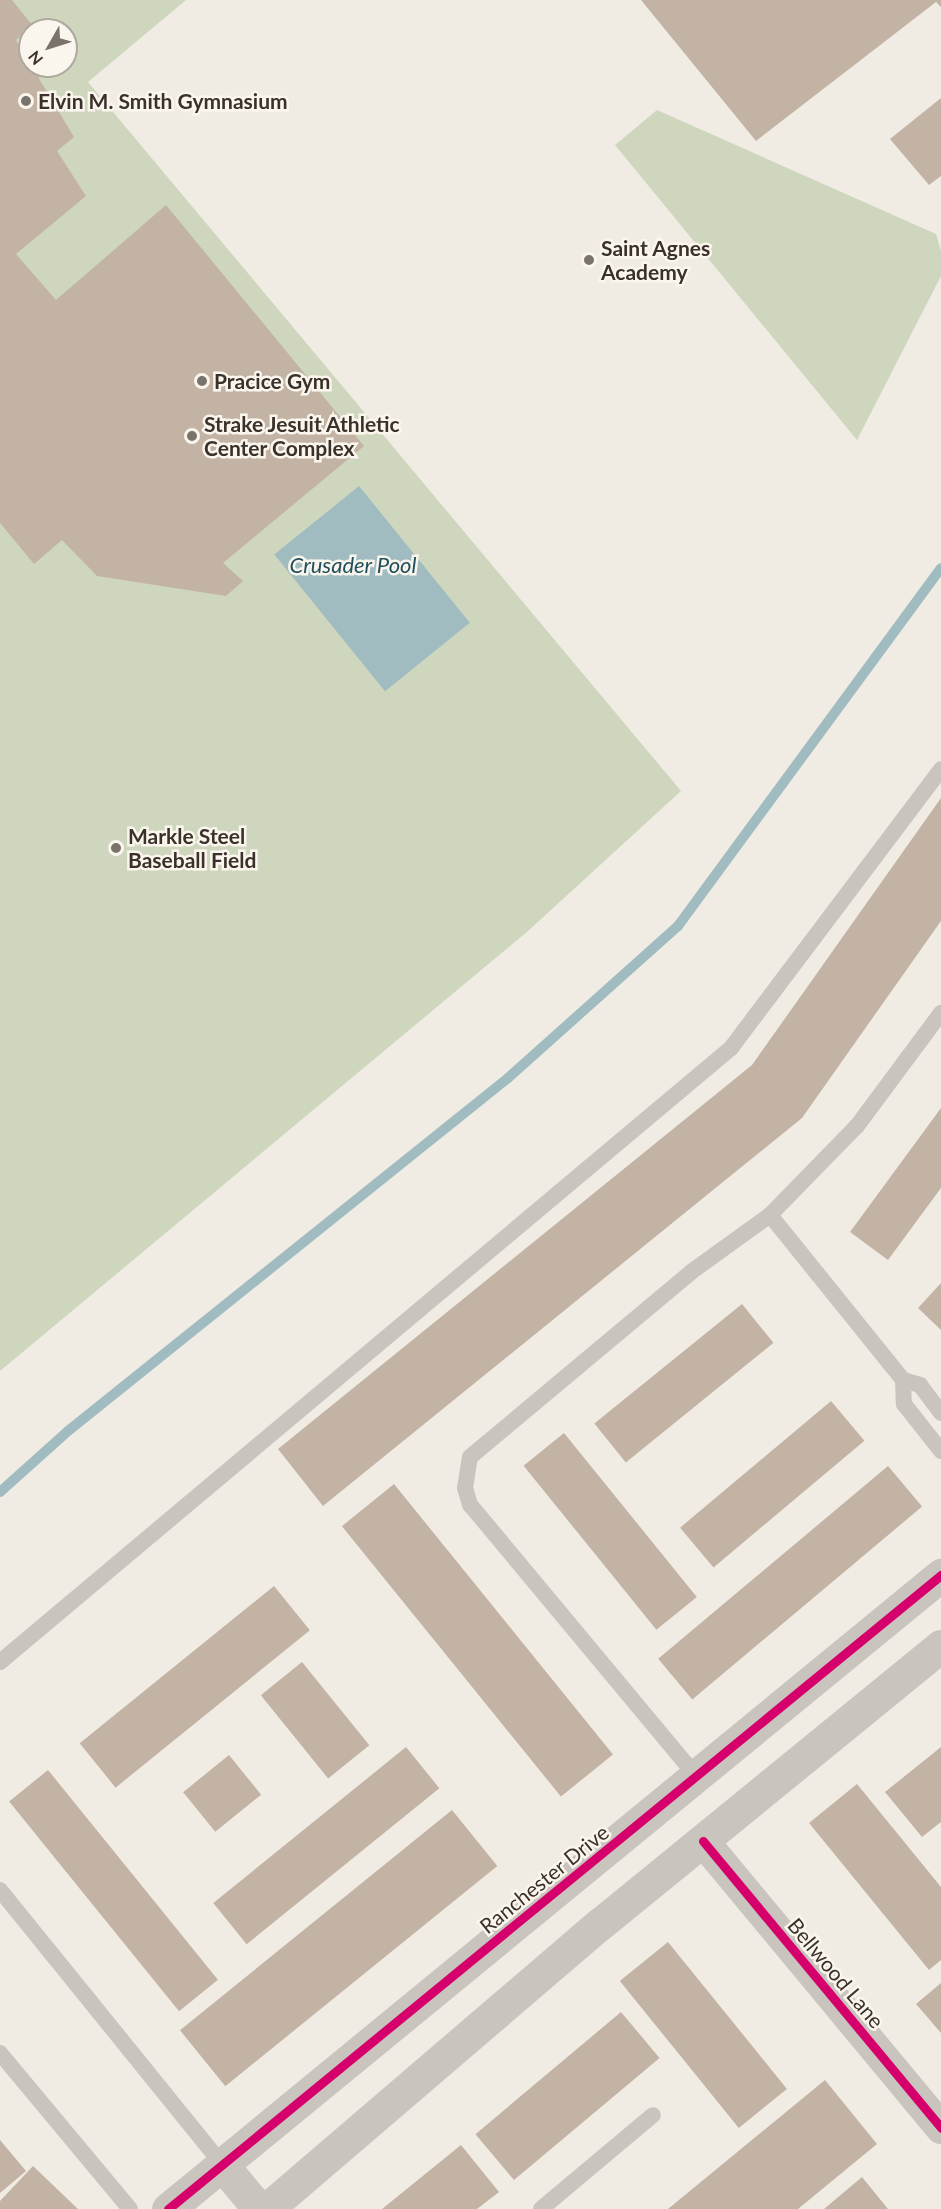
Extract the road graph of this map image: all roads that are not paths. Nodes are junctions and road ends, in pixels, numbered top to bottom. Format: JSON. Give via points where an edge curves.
{"nodes":[{"id":1,"x":941,"y":769,"type":"edge"},
{"id":2,"x":941,"y":1013,"type":"edge"},
{"id":3,"x":770,"y":1215,"type":"junction"},
{"id":4,"x":903,"y":1380,"type":"junction"},
{"id":5,"x":941,"y":1413,"type":"edge"},
{"id":6,"x":941,"y":1451,"type":"edge"},
{"id":7,"x":941,"y":1575,"type":"edge"},
{"id":8,"x":941,"y":1646,"type":"edge"},
{"id":9,"x":0,"y":1662,"type":"edge"},
{"id":10,"x":697,"y":1777,"type":"junction"},
{"id":11,"x":703,"y":1841,"type":"junction"},
{"id":12,"x":567,"y":1884,"type":"junction"},
{"id":13,"x":0,"y":1890,"type":"edge"},
{"id":14,"x":600,"y":1924,"type":"junction"},
{"id":15,"x":0,"y":2053,"type":"edge"},
{"id":16,"x":653,"y":2115,"type":"dead end"},
{"id":17,"x":941,"y":2128,"type":"edge"},
{"id":18,"x":224,"y":2167,"type":"junction"},
{"id":19,"x":130,"y":2209,"type":"edge"},
{"id":20,"x":168,"y":2209,"type":"edge"},
{"id":21,"x":259,"y":2209,"type":"edge"},
{"id":22,"x":267,"y":2209,"type":"edge"},
{"id":23,"x":542,"y":2209,"type":"edge"}],
"edges":[{"from":1,"to":9,"type":"lane","via":[[731,1048]]},
{"from":2,"to":3,"type":"lane","via":[[857,1126]]},
{"from":3,"to":4,"type":"lane"},
{"from":3,"to":10,"type":"lane","via":[[692,1272],[470,1457],[465,1471],[470,1505]]},
{"from":4,"to":5,"type":"lane","via":[[920,1385]]},
{"from":4,"to":6,"type":"lane","via":[[904,1404]]},
{"from":7,"to":10,"type":"street","name":"Ranchester Drive"},
{"from":8,"to":11,"type":"street"},
{"from":10,"to":12,"type":"street","name":"Ranchester Drive"},
{"from":11,"to":14,"type":"street"},
{"from":11,"to":17,"type":"street","name":"Bellwood Lane"},
{"from":12,"to":14,"type":"street"},
{"from":12,"to":18,"type":"street","name":"Ranchester Drive"},
{"from":13,"to":18,"type":"lane"},
{"from":14,"to":22,"type":"street"},
{"from":15,"to":19,"type":"lane"},
{"from":16,"to":23,"type":"lane"},
{"from":18,"to":20,"type":"street","name":"Ranchester Drive"},
{"from":18,"to":21,"type":"street"}]}
